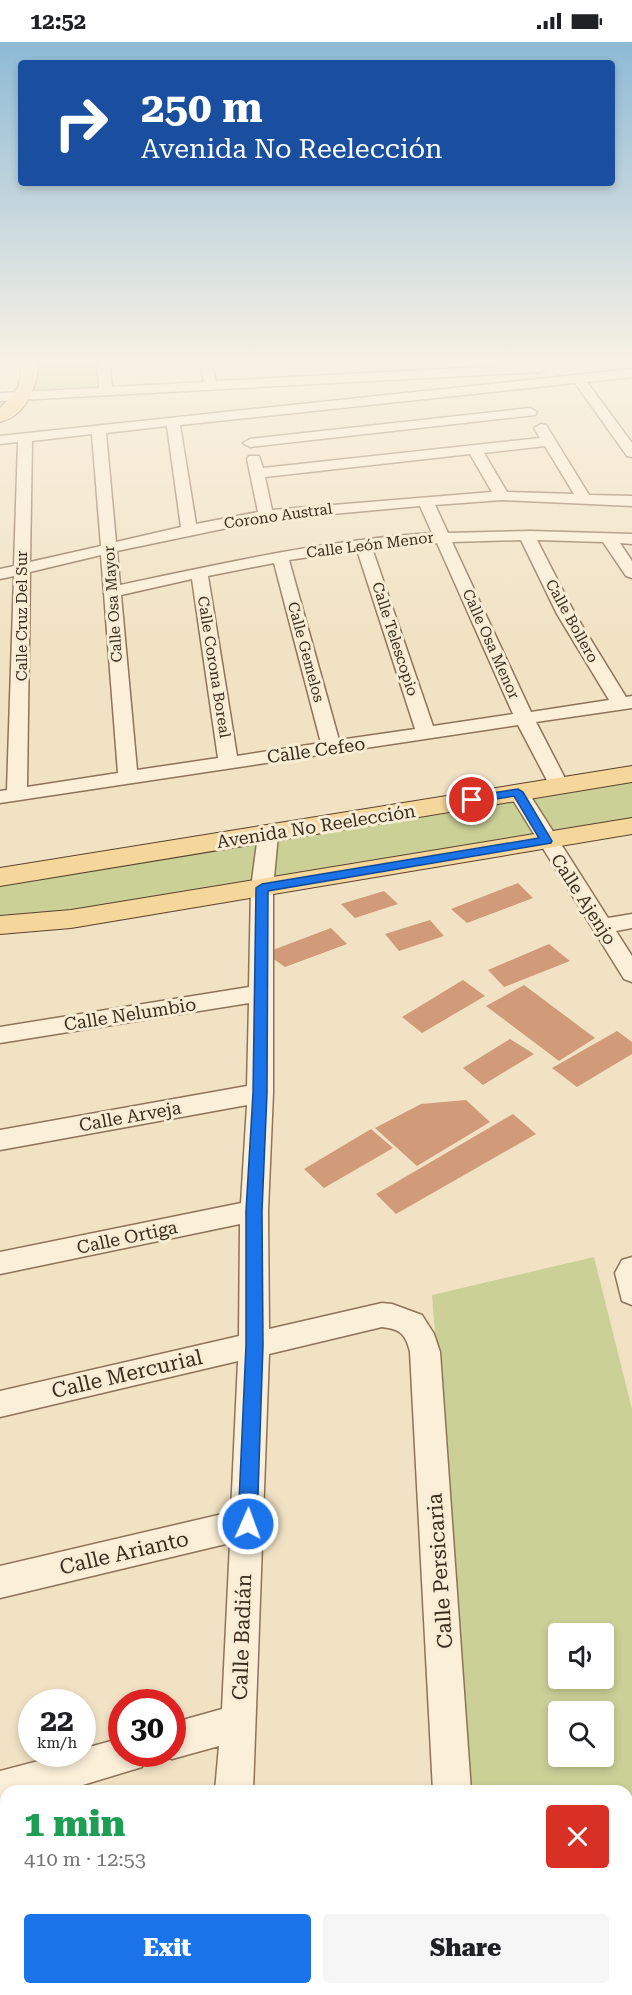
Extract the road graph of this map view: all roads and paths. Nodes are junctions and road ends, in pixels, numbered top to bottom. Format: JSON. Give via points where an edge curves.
{"nodes":[{"id":1,"x":25,"y":451,"type":"edge"},
{"id":2,"x":101,"y":451,"type":"edge"},
{"id":3,"x":177,"y":451,"type":"edge"},
{"id":4,"x":252,"y":451,"type":"edge"},
{"id":5,"x":464,"y":451,"type":"edge"},
{"id":6,"x":476,"y":451,"type":"edge"},
{"id":7,"x":556,"y":451,"type":"edge"},
{"id":8,"x":258,"y":473,"type":"junction"},
{"id":9,"x":502,"y":496,"type":"junction"},
{"id":10,"x":425,"y":500,"type":"junction"},
{"id":11,"x":585,"y":500,"type":"junction"},
{"id":12,"x":632,"y":501,"type":"edge"},
{"id":13,"x":266,"y":515,"type":"junction"},
{"id":14,"x":189,"y":530,"type":"junction"},
{"id":15,"x":527,"y":536,"type":"junction"},
{"id":16,"x":442,"y":537,"type":"junction"},
{"id":17,"x":608,"y":537,"type":"junction"},
{"id":18,"x":632,"y":538,"type":"edge"},
{"id":19,"x":363,"y":544,"type":"junction"},
{"id":20,"x":110,"y":548,"type":"junction"},
{"id":21,"x":280,"y":556,"type":"junction"},
{"id":22,"x":21,"y":568,"type":"junction"},
{"id":23,"x":199,"y":573,"type":"junction"},
{"id":24,"x":632,"y":573,"type":"edge"},
{"id":25,"x":0,"y":574,"type":"edge"},
{"id":26,"x":112,"y":592,"type":"junction"},
{"id":27,"x":626,"y":703,"type":"edge"},
{"id":28,"x":525,"y":719,"type":"junction"},
{"id":29,"x":426,"y":734,"type":"junction"},
{"id":30,"x":332,"y":748,"type":"junction"},
{"id":31,"x":228,"y":762,"type":"junction"},
{"id":32,"x":632,"y":774,"type":"edge"},
{"id":33,"x":128,"y":777,"type":"junction"},
{"id":34,"x":559,"y":786,"type":"junction"},
{"id":35,"x":518,"y":792,"type":"junction"},
{"id":36,"x":9,"y":796,"type":"edge"},
{"id":37,"x":632,"y":826,"type":"edge"},
{"id":38,"x":268,"y":835,"type":"junction"},
{"id":39,"x":546,"y":841,"type":"junction"},
{"id":40,"x":0,"y":877,"type":"edge"},
{"id":41,"x":262,"y":888,"type":"junction"},
{"id":42,"x":632,"y":921,"type":"edge"},
{"id":43,"x":30,"y":924,"type":"junction"},
{"id":44,"x":0,"y":925,"type":"edge"},
{"id":45,"x":602,"y":926,"type":"junction"},
{"id":46,"x":0,"y":930,"type":"edge"},
{"id":47,"x":632,"y":974,"type":"edge"},
{"id":48,"x":259,"y":993,"type":"junction"},
{"id":49,"x":0,"y":1035,"type":"edge"},
{"id":50,"x":260,"y":1093,"type":"junction"},
{"id":51,"x":0,"y":1140,"type":"edge"},
{"id":52,"x":254,"y":1211,"type":"junction"},
{"id":53,"x":0,"y":1263,"type":"edge"},
{"id":54,"x":632,"y":1268,"type":"edge"},
{"id":55,"x":632,"y":1293,"type":"edge"},
{"id":56,"x":254,"y":1345,"type":"junction"},
{"id":57,"x":425,"y":1352,"type":"joint"},
{"id":58,"x":0,"y":1404,"type":"edge"},
{"id":59,"x":248,"y":1524,"type":"junction"},
{"id":60,"x":0,"y":1582,"type":"edge"},
{"id":61,"x":239,"y":1722,"type":"junction"},
{"id":62,"x":186,"y":1737,"type":"edge"},
{"id":63,"x":108,"y":1760,"type":"edge"},
{"id":64,"x":18,"y":1785,"type":"edge"},
{"id":65,"x":234,"y":1785,"type":"edge"},
{"id":66,"x":452,"y":1785,"type":"edge"}],
"edges":[{"from":1,"to":22,"type":"street","name":"Calle Cruz Del Sur"},
{"from":2,"to":20,"type":"street","name":"Calle Osa Mayor"},
{"from":3,"to":14,"type":"street"},
{"from":4,"to":8,"type":"street"},
{"from":5,"to":8,"type":"street"},
{"from":6,"to":9,"type":"street"},
{"from":7,"to":11,"type":"street"},
{"from":8,"to":13,"type":"street"},
{"from":9,"to":10,"type":"street","name":"Corono Austral"},
{"from":9,"to":11,"type":"street","name":"Corono Austral"},
{"from":10,"to":13,"type":"street","name":"Corono Austral"},
{"from":10,"to":16,"type":"street","name":"Calle Osa Menor"},
{"from":11,"to":12,"type":"street","name":"Corono Austral"},
{"from":13,"to":14,"type":"street","name":"Corono Austral"},
{"from":14,"to":20,"type":"street","name":"Corono Austral"},
{"from":15,"to":16,"type":"street","name":"Calle León Menor"},
{"from":15,"to":17,"type":"street","name":"Calle León Menor"},
{"from":15,"to":27,"type":"street","name":"Calle Bollero","via":[[566,614]]},
{"from":16,"to":19,"type":"street","name":"Calle León Menor"},
{"from":16,"to":28,"type":"street","name":"Calle Osa Menor"},
{"from":17,"to":18,"type":"street","name":"Calle León Menor"},
{"from":17,"to":24,"type":"street"},
{"from":19,"to":21,"type":"street","name":"Calle León Menor"},
{"from":19,"to":29,"type":"street","name":"Calle Telescopio"},
{"from":20,"to":22,"type":"street","name":"Corono Austral"},
{"from":20,"to":26,"type":"street","name":"Calle Osa Mayor"},
{"from":21,"to":23,"type":"street","name":"Calle León Menor"},
{"from":21,"to":30,"type":"street","name":"Calle Gemelos"},
{"from":22,"to":25,"type":"street","name":"Corono Austral"},
{"from":22,"to":36,"type":"street","name":"Calle Cruz Del Sur","via":[[22,673]]},
{"from":23,"to":26,"type":"street","name":"Calle León Menor"},
{"from":23,"to":31,"type":"street","name":"Calle Corona Boreal"},
{"from":26,"to":33,"type":"street","name":"Calle Osa Mayor"},
{"from":27,"to":28,"type":"street","name":"Calle Cefeo"},
{"from":28,"to":29,"type":"street","name":"Calle Cefeo"},
{"from":28,"to":34,"type":"street","name":"Calle Osa Menor"},
{"from":29,"to":30,"type":"street","name":"Calle Cefeo"},
{"from":30,"to":31,"type":"street","name":"Calle Cefeo"},
{"from":31,"to":33,"type":"street","name":"Calle Cefeo"},
{"from":32,"to":34,"type":"main road","name":"Avenida No Reelección"},
{"from":33,"to":36,"type":"street","name":"Calle Cefeo"},
{"from":34,"to":35,"type":"main road","name":"Avenida No Reelección"},
{"from":35,"to":38,"type":"main road","name":"Avenida No Reelección"},
{"from":35,"to":39,"type":"street","name":"Calle Ajenjo"},
{"from":37,"to":39,"type":"main road"},
{"from":38,"to":40,"type":"main road","name":"Avenida No Reelección"},
{"from":38,"to":41,"type":"street","name":"Calle Badián"},
{"from":39,"to":41,"type":"main road"},
{"from":39,"to":45,"type":"street","name":"Calle Ajenjo"},
{"from":41,"to":43,"type":"main road"},
{"from":41,"to":48,"type":"street","name":"Calle Badián"},
{"from":42,"to":45,"type":"street"},
{"from":43,"to":44,"type":"main road"},
{"from":43,"to":46,"type":"main road"},
{"from":45,"to":47,"type":"street","name":"Calle Ajenjo"},
{"from":48,"to":49,"type":"street","name":"Calle Nelumbio"},
{"from":48,"to":50,"type":"street","name":"Calle Badián"},
{"from":50,"to":51,"type":"street","name":"Calle Arveja"},
{"from":50,"to":52,"type":"street","name":"Calle Badián"},
{"from":52,"to":53,"type":"street","name":"Calle Ortiga"},
{"from":52,"to":56,"type":"street","name":"Calle Badián"},
{"from":54,"to":55,"type":"street"},
{"from":56,"to":57,"type":"street","name":"Calle Mercurial","via":[[382,1315],[398,1316],[412,1323],[422,1334]]},
{"from":56,"to":58,"type":"street","name":"Calle Mercurial"},
{"from":56,"to":59,"type":"street","name":"Calle Badián"},
{"from":57,"to":66,"type":"street","name":"Calle Persicaria"},
{"from":59,"to":60,"type":"street","name":"Calle Arianto"},
{"from":59,"to":61,"type":"street","name":"Calle Badián"},
{"from":61,"to":62,"type":"street"},
{"from":61,"to":65,"type":"street","name":"Calle Badián"},
{"from":63,"to":64,"type":"street"}]}
